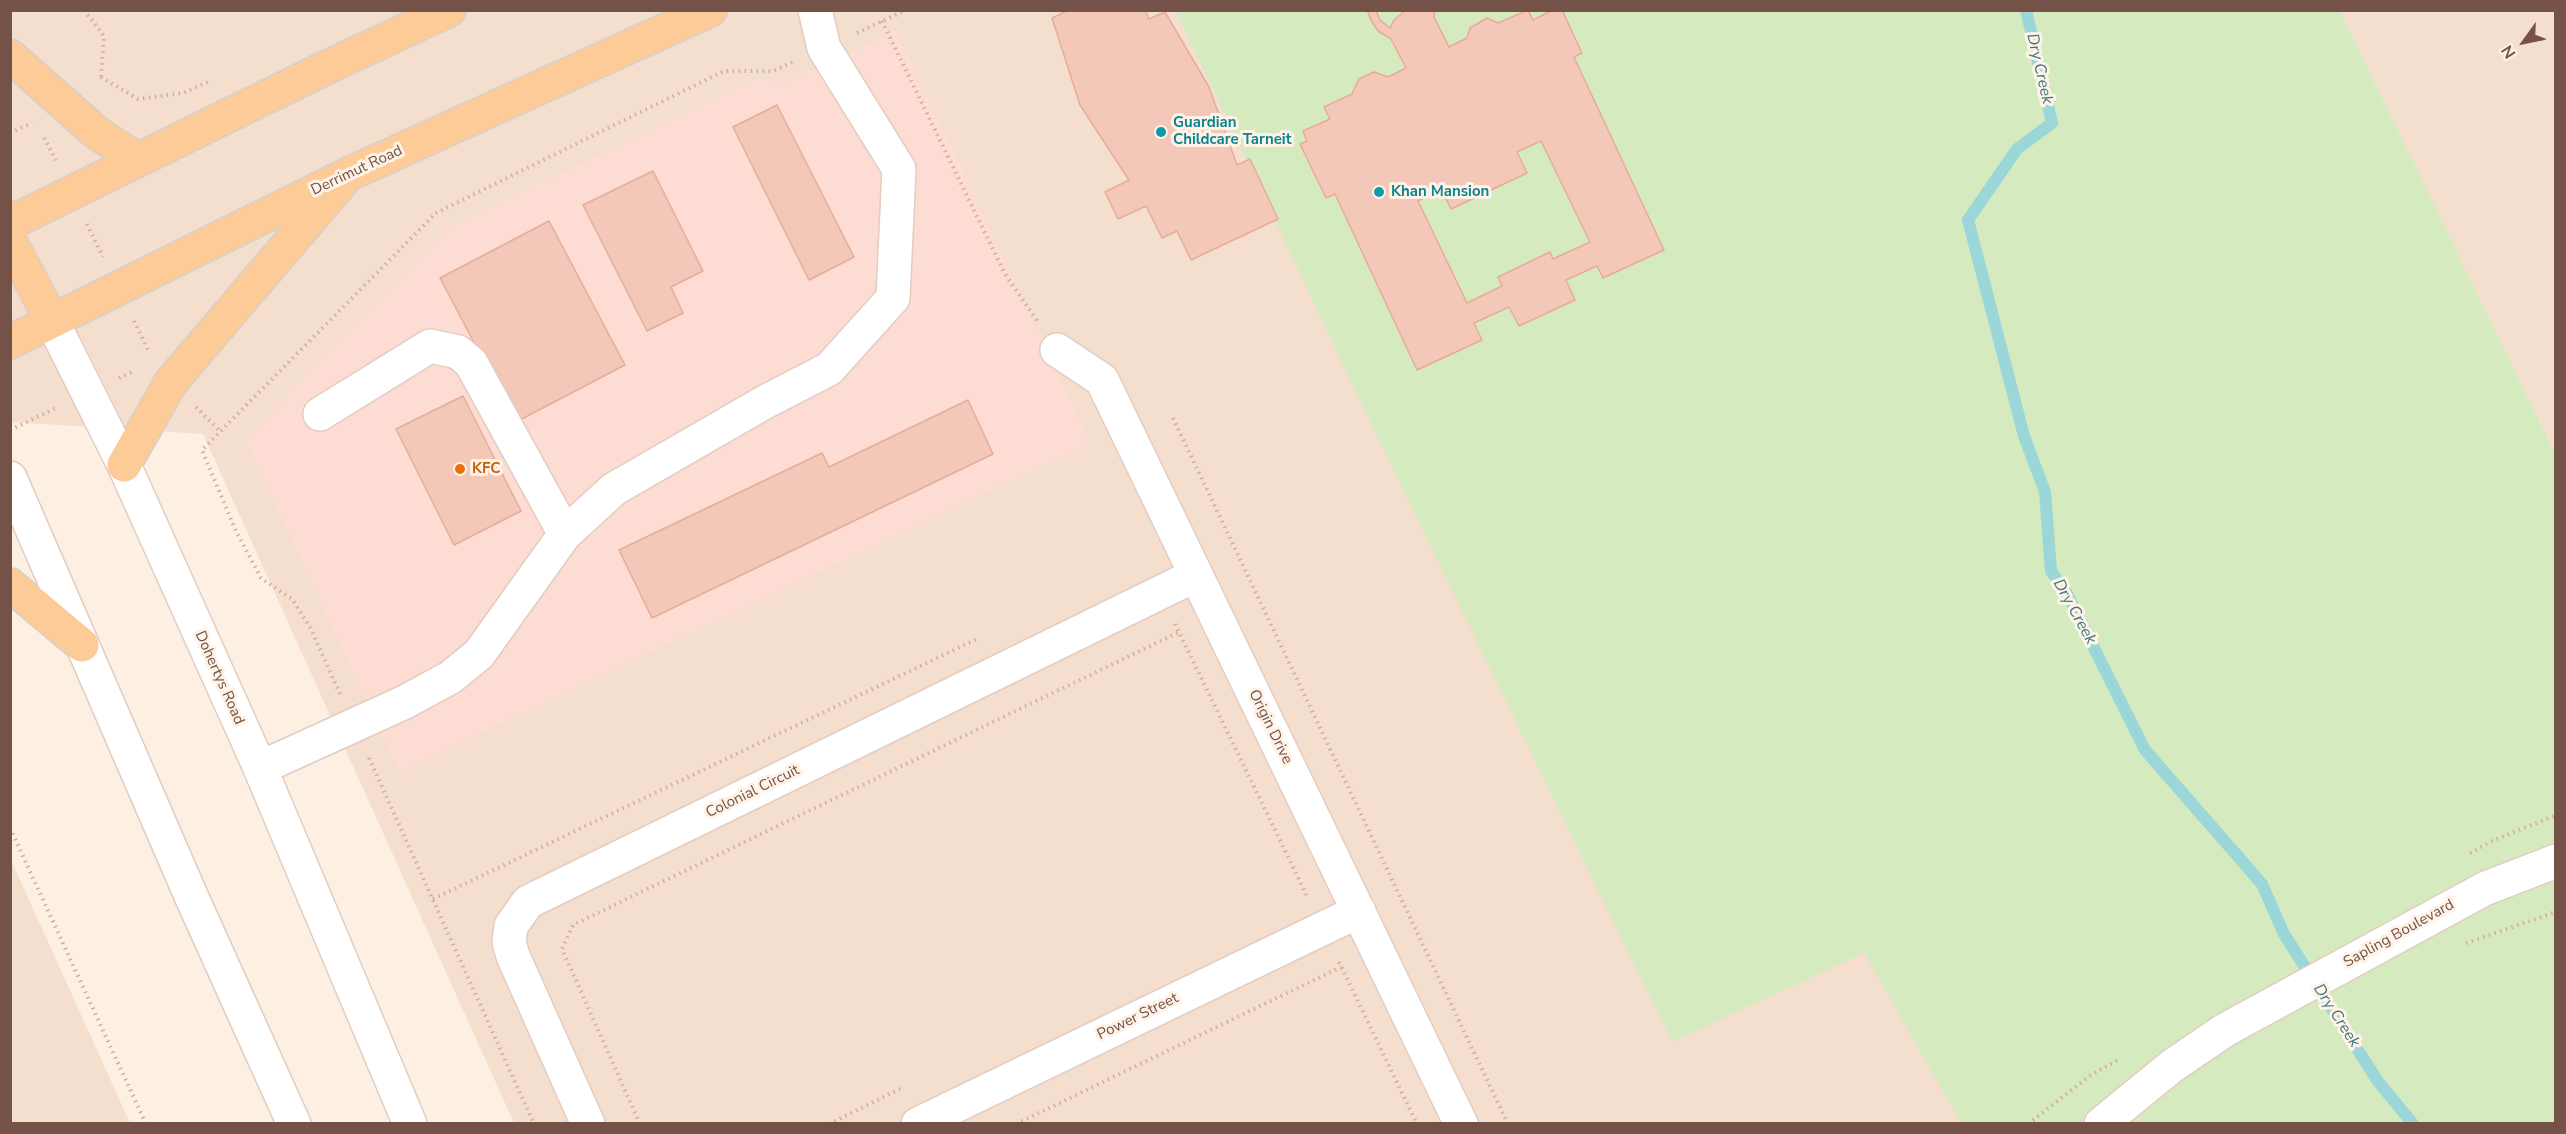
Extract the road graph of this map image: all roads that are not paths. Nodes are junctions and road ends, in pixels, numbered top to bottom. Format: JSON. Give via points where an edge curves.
{"nodes":[{"id":1,"x":449,"y":10,"type":"edge"},
{"id":2,"x":710,"y":10,"type":"edge"},
{"id":3,"x":815,"y":10,"type":"edge"},
{"id":4,"x":10,"y":56,"type":"edge"},
{"id":5,"x":138,"y":160,"type":"junction"},
{"id":6,"x":349,"y":174,"type":"junction"},
{"id":7,"x":10,"y":223,"type":"edge"},
{"id":8,"x":10,"y":241,"type":"edge"},
{"id":9,"x":52,"y":321,"type":"junction"},
{"id":10,"x":10,"y":342,"type":"edge"},
{"id":11,"x":1057,"y":350,"type":"road end"},
{"id":12,"x":324,"y":424,"type":"dead end"},
{"id":13,"x":124,"y":465,"type":"junction"},
{"id":14,"x":10,"y":478,"type":"edge"},
{"id":15,"x":565,"y":534,"type":"junction"},
{"id":16,"x":1196,"y":575,"type":"junction"},
{"id":17,"x":10,"y":585,"type":"edge"},
{"id":18,"x":82,"y":645,"type":"junction"},
{"id":19,"x":260,"y":768,"type":"junction"},
{"id":20,"x":2556,"y":861,"type":"edge"},
{"id":21,"x":1359,"y":911,"type":"junction"},
{"id":22,"x":294,"y":1124,"type":"edge"},
{"id":23,"x":410,"y":1124,"type":"edge"},
{"id":24,"x":588,"y":1124,"type":"edge"},
{"id":25,"x":918,"y":1124,"type":"edge"},
{"id":26,"x":1461,"y":1124,"type":"edge"},
{"id":27,"x":2101,"y":1124,"type":"edge"}],
"edges":[{"from":1,"to":5,"type":"main road"},
{"from":2,"to":6,"type":"main road","name":"Derrimut Road"},
{"from":3,"to":15,"type":"street","via":[[824,48],[899,169],[893,298],[829,369],[614,489]]},
{"from":4,"to":5,"type":"main road","via":[[97,133]]},
{"from":5,"to":7,"type":"main road"},
{"from":6,"to":9,"type":"main road","name":"Derrimut Road"},
{"from":6,"to":13,"type":"main road","via":[[171,382]]},
{"from":8,"to":9,"type":"main road","name":"Dohertys Road"},
{"from":9,"to":10,"type":"main road","name":"Derrimut Road"},
{"from":9,"to":13,"type":"street","name":"Dohertys Road"},
{"from":11,"to":16,"type":"street","name":"Origin Drive","via":[[1102,380]]},
{"from":12,"to":15,"type":"street","via":[[430,346],[459,352],[471,363]]},
{"from":13,"to":19,"type":"street","name":"Dohertys Road"},
{"from":14,"to":18,"type":"street"},
{"from":15,"to":19,"type":"street","via":[[479,654],[451,677]]},
{"from":16,"to":21,"type":"street","name":"Origin Drive"},
{"from":16,"to":24,"type":"street","name":"Colonial Circuit","via":[[528,902],[511,926],[513,956]]},
{"from":17,"to":18,"type":"main road"},
{"from":18,"to":22,"type":"street"},
{"from":19,"to":23,"type":"street","name":"Dohertys Road"},
{"from":20,"to":27,"type":"street","name":"Sapling Boulevard","via":[[2484,889],[2226,1030],[2172,1066]]},
{"from":21,"to":25,"type":"street","name":"Power Street"},
{"from":21,"to":26,"type":"street","name":"Origin Drive"}]}
